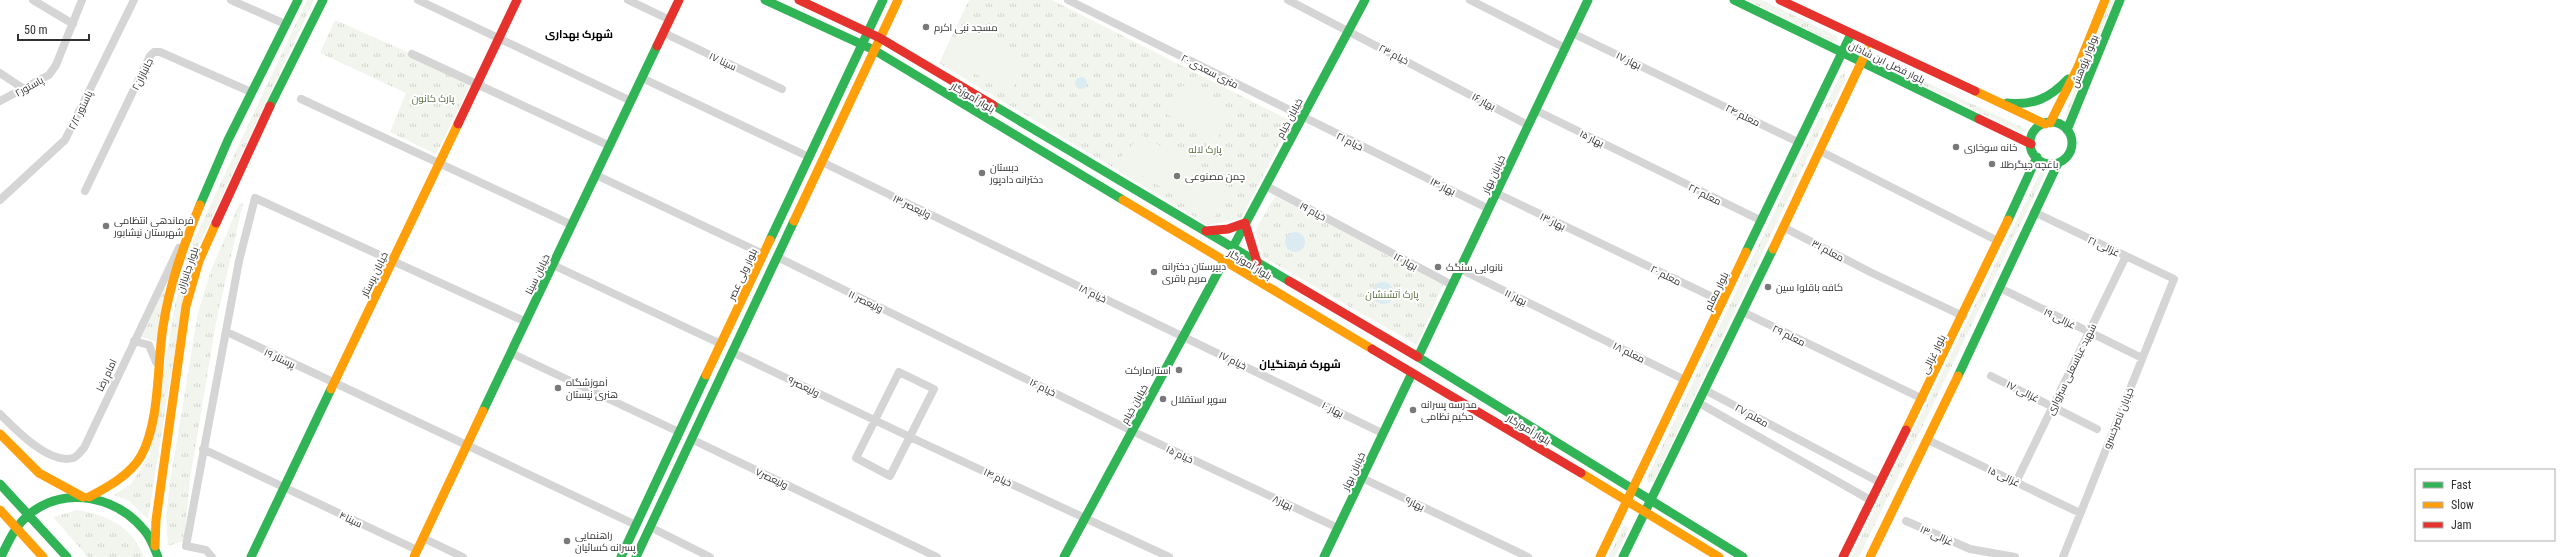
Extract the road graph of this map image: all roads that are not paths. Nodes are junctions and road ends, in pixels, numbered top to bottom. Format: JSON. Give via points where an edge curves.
{"nodes":[{"id":1,"x":33,"y":0,"type":"edge"},
{"id":2,"x":82,"y":0,"type":"edge"},
{"id":3,"x":134,"y":0,"type":"edge"},
{"id":4,"x":231,"y":0,"type":"edge"},
{"id":5,"x":298,"y":0,"type":"edge"},
{"id":6,"x":323,"y":0,"type":"edge"},
{"id":7,"x":418,"y":0,"type":"edge"},
{"id":8,"x":517,"y":0,"type":"edge"},
{"id":9,"x":628,"y":0,"type":"edge"},
{"id":10,"x":679,"y":0,"type":"edge"},
{"id":11,"x":765,"y":0,"type":"edge"},
{"id":12,"x":799,"y":0,"type":"edge"},
{"id":13,"x":883,"y":0,"type":"edge"},
{"id":14,"x":898,"y":0,"type":"edge"},
{"id":15,"x":1068,"y":0,"type":"edge"},
{"id":16,"x":1288,"y":0,"type":"edge"},
{"id":17,"x":1365,"y":0,"type":"edge"},
{"id":18,"x":1588,"y":0,"type":"edge"},
{"id":19,"x":1734,"y":0,"type":"edge"},
{"id":20,"x":1780,"y":0,"type":"edge"},
{"id":21,"x":2105,"y":0,"type":"edge"},
{"id":22,"x":2120,"y":0,"type":"edge"},
{"id":23,"x":1473,"y":2,"type":"edge"},
{"id":24,"x":826,"y":13,"type":"junction"},
{"id":25,"x":670,"y":20,"type":"junction"},
{"id":26,"x":73,"y":24,"type":"junction"},
{"id":27,"x":286,"y":24,"type":"junction"},
{"id":28,"x":820,"y":25,"type":"junction"},
{"id":29,"x":1348,"y":32,"type":"junction"},
{"id":30,"x":664,"y":33,"type":"junction"},
{"id":31,"x":868,"y":33,"type":"junction"},
{"id":32,"x":1572,"y":33,"type":"junction"},
{"id":33,"x":1851,"y":34,"type":"junction"},
{"id":34,"x":499,"y":38,"type":"junction"},
{"id":35,"x":880,"y":38,"type":"junction"},
{"id":36,"x":862,"y":44,"type":"junction"},
{"id":37,"x":1870,"y":44,"type":"junction"},
{"id":38,"x":1565,"y":48,"type":"junction"},
{"id":39,"x":874,"y":50,"type":"junction"},
{"id":40,"x":1842,"y":53,"type":"junction"},
{"id":41,"x":412,"y":54,"type":"dead end"},
{"id":42,"x":1861,"y":62,"type":"junction"},
{"id":43,"x":2078,"y":67,"type":"junction"},
{"id":44,"x":0,"y":73,"type":"edge"},
{"id":45,"x":1440,"y":77,"type":"joint"},
{"id":46,"x":642,"y":78,"type":"junction"},
{"id":47,"x":477,"y":83,"type":"junction"},
{"id":48,"x":1686,"y":88,"type":"joint"},
{"id":49,"x":24,"y":89,"type":"junction"},
{"id":50,"x":782,"y":89,"type":"dead end"},
{"id":51,"x":251,"y":92,"type":"junction"},
{"id":52,"x":301,"y":99,"type":"dead end"},
{"id":53,"x":0,"y":101,"type":"edge"},
{"id":54,"x":631,"y":101,"type":"junction"},
{"id":55,"x":1993,"y":101,"type":"junction"},
{"id":56,"x":1535,"y":110,"type":"junction"},
{"id":57,"x":1825,"y":114,"type":"junction"},
{"id":58,"x":1302,"y":117,"type":"junction"},
{"id":59,"x":2047,"y":123,"type":"junction"},
{"id":60,"x":1528,"y":125,"type":"junction"},
{"id":61,"x":2067,"y":130,"type":"junction"},
{"id":62,"x":1054,"y":141,"type":"junction"},
{"id":63,"x":1800,"y":143,"type":"junction"},
{"id":64,"x":2031,"y":144,"type":"junction"},
{"id":65,"x":610,"y":146,"type":"junction"},
{"id":66,"x":1820,"y":151,"type":"junction"},
{"id":67,"x":1046,"y":154,"type":"junction"},
{"id":68,"x":809,"y":157,"type":"junction"},
{"id":69,"x":2037,"y":158,"type":"junction"},
{"id":70,"x":439,"y":162,"type":"junction"},
{"id":71,"x":822,"y":162,"type":"junction"},
{"id":72,"x":2058,"y":163,"type":"junction"},
{"id":73,"x":1398,"y":164,"type":"joint"},
{"id":74,"x":1648,"y":166,"type":"joint"},
{"id":75,"x":596,"y":175,"type":"junction"},
{"id":76,"x":1266,"y":186,"type":"junction"},
{"id":77,"x":85,"y":191,"type":"dead end"},
{"id":78,"x":1496,"y":194,"type":"junction"},
{"id":79,"x":0,"y":200,"type":"edge"},
{"id":80,"x":1489,"y":209,"type":"junction"},
{"id":81,"x":2034,"y":212,"type":"junction"},
{"id":82,"x":782,"y":214,"type":"junction"},
{"id":83,"x":193,"y":218,"type":"junction"},
{"id":84,"x":794,"y":220,"type":"junction"},
{"id":85,"x":1762,"y":221,"type":"junction"},
{"id":86,"x":1246,"y":223,"type":"junction"},
{"id":87,"x":572,"y":225,"type":"junction"},
{"id":88,"x":1783,"y":226,"type":"junction"},
{"id":89,"x":1206,"y":231,"type":"junction"},
{"id":90,"x":1360,"y":236,"type":"joint"},
{"id":91,"x":1998,"y":241,"type":"junction"},
{"id":92,"x":1232,"y":247,"type":"junction"},
{"id":93,"x":1610,"y":248,"type":"joint"},
{"id":94,"x":1002,"y":249,"type":"joint"},
{"id":95,"x":763,"y":254,"type":"junction"},
{"id":96,"x":2126,"y":256,"type":"junction"},
{"id":97,"x":777,"y":257,"type":"junction"},
{"id":98,"x":393,"y":260,"type":"junction"},
{"id":99,"x":1224,"y":261,"type":"junction"},
{"id":100,"x":1257,"y":262,"type":"junction"},
{"id":101,"x":553,"y":265,"type":"junction"},
{"id":102,"x":1460,"y":270,"type":"junction"},
{"id":103,"x":2174,"y":279,"type":"joint"},
{"id":104,"x":1452,"y":285,"type":"junction"},
{"id":105,"x":2000,"y":288,"type":"junction"},
{"id":106,"x":1723,"y":302,"type":"junction"},
{"id":107,"x":1329,"y":304,"type":"junction"},
{"id":108,"x":1743,"y":312,"type":"junction"},
{"id":109,"x":1963,"y":316,"type":"junction"},
{"id":110,"x":1320,"y":318,"type":"junction"},
{"id":111,"x":526,"y":322,"type":"junction"},
{"id":112,"x":1572,"y":325,"type":"joint"},
{"id":113,"x":226,"y":332,"type":"junction"},
{"id":114,"x":2089,"y":332,"type":"junction"},
{"id":115,"x":1183,"y":336,"type":"junction"},
{"id":116,"x":134,"y":341,"type":"junction"},
{"id":117,"x":721,"y":344,"type":"junction"},
{"id":118,"x":954,"y":344,"type":"joint"},
{"id":119,"x":732,"y":352,"type":"junction"},
{"id":120,"x":511,"y":353,"type":"junction"},
{"id":121,"x":1418,"y":357,"type":"junction"},
{"id":122,"x":2142,"y":358,"type":"junction"},
{"id":123,"x":158,"y":370,"type":"junction"},
{"id":124,"x":1412,"y":373,"type":"junction"},
{"id":125,"x":1991,"y":376,"type":"dead end"},
{"id":126,"x":1685,"y":380,"type":"junction"},
{"id":127,"x":334,"y":383,"type":"junction"},
{"id":128,"x":1283,"y":384,"type":"joint"},
{"id":129,"x":702,"y":386,"type":"junction"},
{"id":130,"x":1705,"y":390,"type":"junction"},
{"id":131,"x":714,"y":392,"type":"junction"},
{"id":132,"x":1923,"y":399,"type":"junction"},
{"id":133,"x":1699,"y":403,"type":"junction"},
{"id":134,"x":2053,"y":406,"type":"junction"},
{"id":135,"x":0,"y":414,"type":"edge"},
{"id":136,"x":875,"y":420,"type":"junction"},
{"id":137,"x":2097,"y":429,"type":"dead end"},
{"id":138,"x":1132,"y":431,"type":"junction"},
{"id":139,"x":679,"y":432,"type":"junction"},
{"id":140,"x":1382,"y":433,"type":"junction"},
{"id":141,"x":0,"y":434,"type":"edge"},
{"id":142,"x":910,"y":437,"type":"junction"},
{"id":143,"x":691,"y":439,"type":"junction"},
{"id":144,"x":1928,"y":440,"type":"junction"},
{"id":145,"x":467,"y":446,"type":"junction"},
{"id":146,"x":203,"y":449,"type":"junction"},
{"id":147,"x":1229,"y":476,"type":"joint"},
{"id":148,"x":1362,"y":478,"type":"junction"},
{"id":149,"x":2016,"y":482,"type":"junction"},
{"id":150,"x":1881,"y":483,"type":"junction"},
{"id":151,"x":0,"y":484,"type":"edge"},
{"id":152,"x":284,"y":488,"type":"junction"},
{"id":153,"x":1634,"y":489,"type":"junction"},
{"id":154,"x":86,"y":497,"type":"junction"},
{"id":155,"x":1651,"y":499,"type":"junction"},
{"id":156,"x":1628,"y":501,"type":"junction"},
{"id":157,"x":1872,"y":501,"type":"junction"},
{"id":158,"x":0,"y":510,"type":"edge"},
{"id":159,"x":1645,"y":511,"type":"junction"},
{"id":160,"x":2080,"y":513,"type":"junction"},
{"id":161,"x":1085,"y":517,"type":"junction"},
{"id":162,"x":1906,"y":521,"type":"dead end"},
{"id":163,"x":636,"y":525,"type":"junction"},
{"id":164,"x":650,"y":527,"type":"junction"},
{"id":165,"x":1338,"y":528,"type":"junction"},
{"id":166,"x":423,"y":538,"type":"junction"},
{"id":167,"x":155,"y":546,"type":"junction"},
{"id":168,"x":1969,"y":553,"type":"edge"},
{"id":169,"x":415,"y":554,"type":"edge"},
{"id":170,"x":1,"y":557,"type":"edge"},
{"id":171,"x":43,"y":557,"type":"edge"},
{"id":172,"x":67,"y":557,"type":"edge"},
{"id":173,"x":158,"y":557,"type":"edge"},
{"id":174,"x":212,"y":557,"type":"edge"},
{"id":175,"x":251,"y":557,"type":"edge"},
{"id":176,"x":464,"y":557,"type":"edge"},
{"id":177,"x":621,"y":557,"type":"edge"},
{"id":178,"x":636,"y":557,"type":"edge"},
{"id":179,"x":710,"y":557,"type":"edge"},
{"id":180,"x":937,"y":557,"type":"edge"},
{"id":181,"x":1064,"y":557,"type":"edge"},
{"id":182,"x":1169,"y":557,"type":"edge"},
{"id":183,"x":1324,"y":557,"type":"edge"},
{"id":184,"x":1528,"y":557,"type":"edge"},
{"id":185,"x":1600,"y":557,"type":"edge"},
{"id":186,"x":1623,"y":557,"type":"edge"},
{"id":187,"x":1719,"y":557,"type":"edge"},
{"id":188,"x":1743,"y":557,"type":"edge"},
{"id":189,"x":1843,"y":557,"type":"edge"},
{"id":190,"x":1870,"y":557,"type":"edge"},
{"id":191,"x":2016,"y":557,"type":"edge"},
{"id":192,"x":2063,"y":557,"type":"edge"}],
"edges":[{"from":1,"to":26,"type":"street"},
{"from":2,"to":26,"type":"street","name":"پاستور۲"},
{"from":3,"to":79,"type":"street","name":"پاستور ۲/۲","via":[[65,140]]},
{"from":4,"to":27,"type":"street"},
{"from":5,"to":27,"type":"main road","name":"بلوار جانبازان"},
{"from":6,"to":167,"type":"main road","name":"بلوار جانبازان","via":[[272,102],[199,262],[186,306],[156,520]]},
{"from":7,"to":34,"type":"street"},
{"from":8,"to":34,"type":"main road","name":"خیابان پرستار"},
{"from":9,"to":25,"type":"street"},
{"from":10,"to":25,"type":"main road","name":"خیابان سینا"},
{"from":11,"to":28,"type":"main road","name":"بلوار آموزگار"},
{"from":12,"to":24,"type":"main road","name":"بلوار آموزگار"},
{"from":13,"to":31,"type":"main road","name":"بلوار ولی عصر"},
{"from":14,"to":35,"type":"main road"},
{"from":15,"to":58,"type":"street","name":"۲۰ متری سعدی"},
{"from":16,"to":29,"type":"street","name":"خیام ۲۳"},
{"from":17,"to":29,"type":"main road","name":"خیابان خیام"},
{"from":18,"to":32,"type":"main road","name":"خیابان بهار"},
{"from":19,"to":40,"type":"main road","name":"بلوار فضل ابن شاذان"},
{"from":20,"to":33,"type":"main road","name":"بلوار فضل ابن شاذان"},
{"from":21,"to":43,"type":"main road","name":"بولوار پژوهش"},
{"from":22,"to":61,"type":"main road","name":"بولوار پژوهش"},
{"from":23,"to":38,"type":"street"},
{"from":24,"to":28,"type":"main road"},
{"from":24,"to":31,"type":"main road","name":"بلوار آموزگار"},
{"from":25,"to":30,"type":"main road","name":"خیابان سینا"},
{"from":26,"to":49,"type":"street","name":"پاستور۲","via":[[56,65],[48,75]]},
{"from":27,"to":51,"type":"main road","name":"بلوار جانبازان"},
{"from":28,"to":36,"type":"main road","name":"بلوار آموزگار"},
{"from":29,"to":45,"type":"street","name":"خیام ۲۳"},
{"from":29,"to":58,"type":"main road","name":"خیابان خیام"},
{"from":30,"to":46,"type":"main road","name":"خیابان سینا"},
{"from":30,"to":50,"type":"street","name":"سینا ۱۷"},
{"from":31,"to":35,"type":"main road","name":"بلوار آموزگار"},
{"from":31,"to":36,"type":"main road","name":"بلوار ولی عصر"},
{"from":32,"to":38,"type":"main road","name":"خیابان بهار"},
{"from":32,"to":48,"type":"street","name":"بهار ۱۷"},
{"from":33,"to":37,"type":"main road","name":"بلوار فضل ابن شاذان"},
{"from":33,"to":40,"type":"main road","name":"بلوار معلم"},
{"from":34,"to":47,"type":"main road","name":"خیابان پرستار"},
{"from":34,"to":54,"type":"street"},
{"from":35,"to":39,"type":"main road"},
{"from":35,"to":62,"type":"main road","name":"بلوار آموزگار"},
{"from":36,"to":39,"type":"main road","name":"بلوار آموزگار"},
{"from":36,"to":68,"type":"main road","name":"بلوار ولی عصر"},
{"from":37,"to":42,"type":"main road","name":"بلوار معلم"},
{"from":37,"to":55,"type":"main road","name":"بلوار فضل ابن شاذان"},
{"from":38,"to":56,"type":"main road","name":"خیابان بهار"},
{"from":39,"to":67,"type":"main road","name":"بلوار آموزگار"},
{"from":39,"to":71,"type":"main road"},
{"from":40,"to":42,"type":"main road","name":"بلوار فضل ابن شاذان"},
{"from":40,"to":57,"type":"main road","name":"بلوار معلم"},
{"from":41,"to":47,"type":"street"},
{"from":42,"to":57,"type":"main road","name":"بلوار معلم"},
{"from":42,"to":64,"type":"main road","name":"بلوار فضل ابن شاذان"},
{"from":43,"to":55,"type":"main road","via":[[2059,90],[2043,101],[2022,105]]},
{"from":43,"to":59,"type":"main road","name":"بولوار پژوهش"},
{"from":44,"to":49,"type":"street"},
{"from":45,"to":60,"type":"street","name":"بهار ۱۶"},
{"from":46,"to":54,"type":"main road","name":"خیابان سینا"},
{"from":46,"to":68,"type":"street"},
{"from":47,"to":65,"type":"street"},
{"from":47,"to":70,"type":"main road","name":"خیابان پرستار"},
{"from":48,"to":63,"type":"street","name":"معلم ۲۴"},
{"from":49,"to":53,"type":"street","name":"پاستور۲"},
{"from":51,"to":77,"type":"street","name":"جانبازان۲","via":[[160,52],[154,52]]},
{"from":51,"to":83,"type":"main road","name":"بلوار جانبازان"},
{"from":52,"to":70,"type":"street"},
{"from":54,"to":65,"type":"main road","name":"خیابان سینا"},
{"from":55,"to":59,"type":"main road","name":"بلوار فضل ابن شاذان"},
{"from":56,"to":60,"type":"main road","name":"خیابان بهار"},
{"from":56,"to":74,"type":"street","name":"بهار ۱۵"},
{"from":57,"to":63,"type":"main road","name":"بلوار معلم"},
{"from":57,"to":66,"type":"main road","name":"بلوار معلم"},
{"from":58,"to":73,"type":"street","name":"خیام ۲۱"},
{"from":58,"to":76,"type":"main road","name":"خیابان خیام"},
{"from":59,"to":61,"type":"main road","via":[[2056,123]]},
{"from":59,"to":64,"type":"main road","via":[[2034,132]]},
{"from":60,"to":78,"type":"main road","name":"خیابان بهار"},
{"from":61,"to":72,"type":"main road","via":[[2072,145],[2065,159]]},
{"from":62,"to":67,"type":"main road"},
{"from":62,"to":89,"type":"main road","name":"بلوار آموزگار"},
{"from":63,"to":85,"type":"main road","name":"بلوار معلم"},
{"from":64,"to":69,"type":"main road"},
{"from":65,"to":75,"type":"main road","name":"خیابان سینا"},
{"from":66,"to":88,"type":"main road","name":"بلوار معلم"},
{"from":66,"to":91,"type":"street"},
{"from":67,"to":99,"type":"main road","name":"بلوار آموزگار"},
{"from":68,"to":82,"type":"main road","name":"بلوار ولی عصر"},
{"from":69,"to":72,"type":"main road","via":[[2044,162]]},
{"from":69,"to":91,"type":"main road","name":"بلوار غزالی"},
{"from":70,"to":87,"type":"street"},
{"from":70,"to":98,"type":"main road","name":"خیابان پرستار"},
{"from":71,"to":84,"type":"main road"},
{"from":71,"to":94,"type":"street","name":"ولیعصر ۱۳"},
{"from":72,"to":81,"type":"main road"},
{"from":73,"to":80,"type":"street","name":"بهار ۱۴"},
{"from":74,"to":85,"type":"street","name":"معلم ۲۲"},
{"from":75,"to":87,"type":"main road","name":"خیابان سینا"},
{"from":75,"to":95,"type":"street"},
{"from":76,"to":86,"type":"main road","name":"خیابان خیام"},
{"from":76,"to":90,"type":"street","name":"خیام ۱۹"},
{"from":78,"to":80,"type":"main road","name":"خیابان بهار"},
{"from":78,"to":93,"type":"street","name":"بهار ۱۳"},
{"from":80,"to":102,"type":"main road","name":"خیابان بهار"},
{"from":81,"to":96,"type":"street","name":"غزالی ۲۱"},
{"from":81,"to":105,"type":"main road"},
{"from":82,"to":84,"type":"main road"},
{"from":82,"to":95,"type":"main road","name":"بلوار ولی عصر"},
{"from":83,"to":116,"type":"street","name":"امام رضا"},
{"from":83,"to":123,"type":"main road","name":"بلوار جانبازان","via":[[168,299]]},
{"from":84,"to":97,"type":"main road"},
{"from":85,"to":106,"type":"main road","name":"بلوار معلم"},
{"from":86,"to":89,"type":"main road","via":[[1228,229]]},
{"from":86,"to":92,"type":"main road","name":"خیابان خیام"},
{"from":86,"to":100,"type":"main road"},
{"from":87,"to":101,"type":"main road","name":"خیابان سینا"},
{"from":88,"to":108,"type":"main road","name":"بلوار معلم"},
{"from":88,"to":109,"type":"street","name":"معلم ۳۱","via":[[1872,273]]},
{"from":89,"to":92,"type":"main road","name":"بلوار آموزگار"},
{"from":90,"to":104,"type":"street","name":"بهار ۱۲"},
{"from":91,"to":109,"type":"main road","name":"بلوار غزالی"},
{"from":92,"to":100,"type":"main road","name":"بلوار آموزگار"},
{"from":93,"to":106,"type":"street","name":"معلم ۲۰"},
{"from":94,"to":115,"type":"street","name":"خیام ۱۸"},
{"from":95,"to":117,"type":"main road","name":"بلوار ولی عصر"},
{"from":96,"to":103,"type":"street","name":"غزالی ۲۱"},
{"from":96,"to":114,"type":"street","name":"شهید عباسعلی سبزواری"},
{"from":97,"to":118,"type":"street","name":"ولیعصر ۱۱"},
{"from":97,"to":119,"type":"main road"},
{"from":98,"to":111,"type":"street"},
{"from":98,"to":113,"type":"street","via":[[255,198],[239,261]]},
{"from":98,"to":127,"type":"main road","name":"خیابان پرستار"},
{"from":99,"to":110,"type":"main road","name":"بلوار آموزگار"},
{"from":99,"to":115,"type":"main road","name":"خیابان خیام"},
{"from":100,"to":107,"type":"main road","name":"بلوار آموزگار"},
{"from":101,"to":111,"type":"main road","name":"خیابان سینا"},
{"from":101,"to":117,"type":"street"},
{"from":102,"to":104,"type":"main road","name":"خیابان بهار"},
{"from":102,"to":112,"type":"street","name":"بهار ۱۱"},
{"from":103,"to":122,"type":"street","name":"خیابان ناصرخسرو"},
{"from":104,"to":121,"type":"main road","name":"خیابان بهار"},
{"from":105,"to":114,"type":"street","name":"غزالی ۱۹"},
{"from":105,"to":144,"type":"main road"},
{"from":106,"to":126,"type":"main road","name":"بلوار معلم"},
{"from":107,"to":110,"type":"main road"},
{"from":107,"to":121,"type":"main road","name":"بلوار آموزگار"},
{"from":108,"to":130,"type":"main road","name":"بلوار معلم"},
{"from":108,"to":132,"type":"street","name":"معلم ۲۹"},
{"from":109,"to":132,"type":"main road","name":"بلوار غزالی"},
{"from":110,"to":124,"type":"main road","name":"بلوار آموزگار"},
{"from":111,"to":120,"type":"main road","name":"خیابان سینا"},
{"from":112,"to":126,"type":"street","name":"معلم ۱۸"},
{"from":113,"to":127,"type":"street","name":"پرستار ۱۹"},
{"from":113,"to":146,"type":"street"},
{"from":114,"to":122,"type":"street","name":"غزالی ۱۹"},
{"from":114,"to":134,"type":"street","name":"شهید عباسعلی سبزواری"},
{"from":115,"to":128,"type":"street","name":"خیام ۱۷"},
{"from":115,"to":138,"type":"main road","name":"خیابان خیام"},
{"from":116,"to":123,"type":"street","via":[[149,345],[154,352]]},
{"from":116,"to":135,"type":"street","name":"امام رضا","via":[[84,448],[73,458],[54,457],[22,435]]},
{"from":117,"to":129,"type":"main road","name":"بلوار ولی عصر"},
{"from":118,"to":138,"type":"street","name":"خیام ۱۶"},
{"from":119,"to":131,"type":"main road"},
{"from":119,"to":136,"type":"street","name":"ولیعصر۹"},
{"from":120,"to":139,"type":"street"},
{"from":120,"to":145,"type":"main road","name":"خیابان سینا"},
{"from":121,"to":153,"type":"main road","name":"بلوار آموزگار"},
{"from":122,"to":160,"type":"street","name":"خیابان ناصرخسرو"},
{"from":123,"to":154,"type":"main road","name":"بلوار جانبازان","via":[[150,434],[140,457],[127,472]]},
{"from":124,"to":140,"type":"main road","name":"خیابان بهار"},
{"from":124,"to":156,"type":"main road","name":"بلوار آموزگار"},
{"from":125,"to":134,"type":"street","name":"غزالی ۱۷"},
{"from":126,"to":153,"type":"main road","name":"بلوار معلم"},
{"from":127,"to":145,"type":"street","name":"پرستار ۱۹"},
{"from":127,"to":152,"type":"main road","name":"خیابان پرستار"},
{"from":128,"to":140,"type":"street","name":"بهار ۱۰"},
{"from":129,"to":131,"type":"main road"},
{"from":129,"to":139,"type":"main road","name":"بلوار ولی عصر"},
{"from":130,"to":133,"type":"main road","name":"بلوار معلم"},
{"from":130,"to":150,"type":"street","name":"معلم ۲۷"},
{"from":131,"to":143,"type":"main road"},
{"from":132,"to":150,"type":"main road","name":"بلوار غزالی"},
{"from":133,"to":155,"type":"main road","name":"بلوار معلم"},
{"from":133,"to":157,"type":"street","name":"معلم ۲۷"},
{"from":134,"to":137,"type":"street","name":"غزالی ۱۷"},
{"from":134,"to":149,"type":"street","name":"شهید عباسعلی سبزواری"},
{"from":136,"to":142,"type":"street","name":"خیام ۱۴"},
{"from":136,"to":142,"type":"street","via":[[856,458],[890,476]]},
{"from":136,"to":142,"type":"street","via":[[899,372],[934,389]]},
{"from":138,"to":147,"type":"street","name":"خیام ۱۵"},
{"from":138,"to":161,"type":"main road","name":"خیابان خیام"},
{"from":139,"to":163,"type":"main road","name":"بلوار ولی عصر"},
{"from":140,"to":148,"type":"main road","name":"خیابان بهار"},
{"from":141,"to":154,"type":"main road","via":[[39,473]]},
{"from":142,"to":161,"type":"street","name":"خیام ۱۴"},
{"from":143,"to":164,"type":"main road"},
{"from":143,"to":180,"type":"street","name":"ولیعصر۷"},
{"from":144,"to":149,"type":"street","name":"غزالی ۱۵"},
{"from":144,"to":190,"type":"main road"},
{"from":145,"to":163,"type":"street","name":"پرستار ۱۹"},
{"from":145,"to":166,"type":"main road","name":"خیابان سینا"},
{"from":146,"to":152,"type":"street","name":"سینا۴"},
{"from":146,"to":174,"type":"street","via":[[186,546],[206,550]]},
{"from":147,"to":165,"type":"street","name":"بهار۸"},
{"from":148,"to":165,"type":"main road","name":"خیابان بهار"},
{"from":148,"to":184,"type":"street","name":"بهار۹"},
{"from":149,"to":160,"type":"street","name":"غزالی ۱۵"},
{"from":150,"to":157,"type":"main road","name":"بلوار غزالی"},
{"from":151,"to":172,"type":"main road"},
{"from":152,"to":169,"type":"street","name":"سینا۴"},
{"from":152,"to":175,"type":"main road","name":"خیابان پرستار"},
{"from":153,"to":155,"type":"main road","name":"بلوار آموزگار"},
{"from":153,"to":156,"type":"main road","name":"بلوار معلم"},
{"from":154,"to":167,"type":"main road","via":[[110,502],[129,513],[144,527]]},
{"from":154,"to":170,"type":"main road","via":[[57,500],[28,515],[14,529]]},
{"from":155,"to":159,"type":"main road","name":"بلوار معلم"},
{"from":155,"to":188,"type":"main road","name":"بلوار آموزگار"},
{"from":156,"to":159,"type":"main road","name":"بلوار آموزگار"},
{"from":156,"to":185,"type":"main road","name":"بلوار معلم"},
{"from":157,"to":189,"type":"main road","name":"بلوار غزالی"},
{"from":158,"to":171,"type":"main road"},
{"from":159,"to":186,"type":"main road","name":"بلوار معلم"},
{"from":159,"to":187,"type":"main road","name":"بلوار آموزگار"},
{"from":160,"to":192,"type":"street","name":"خیابان ناصرخسرو"},
{"from":161,"to":181,"type":"main road","name":"خیابان خیام"},
{"from":161,"to":182,"type":"street","name":"خیام ۱۴"},
{"from":162,"to":168,"type":"street","name":"غزالی ۱۳"},
{"from":163,"to":177,"type":"main road","name":"بلوار ولی عصر"},
{"from":164,"to":178,"type":"main road"},
{"from":164,"to":179,"type":"street"},
{"from":165,"to":183,"type":"main road","name":"خیابان بهار"},
{"from":166,"to":169,"type":"main road","name":"خیابان سینا"},
{"from":166,"to":176,"type":"street"},
{"from":167,"to":173,"type":"main road"},
{"from":168,"to":191,"type":"street","name":"غزالی ۱۳"}]}
